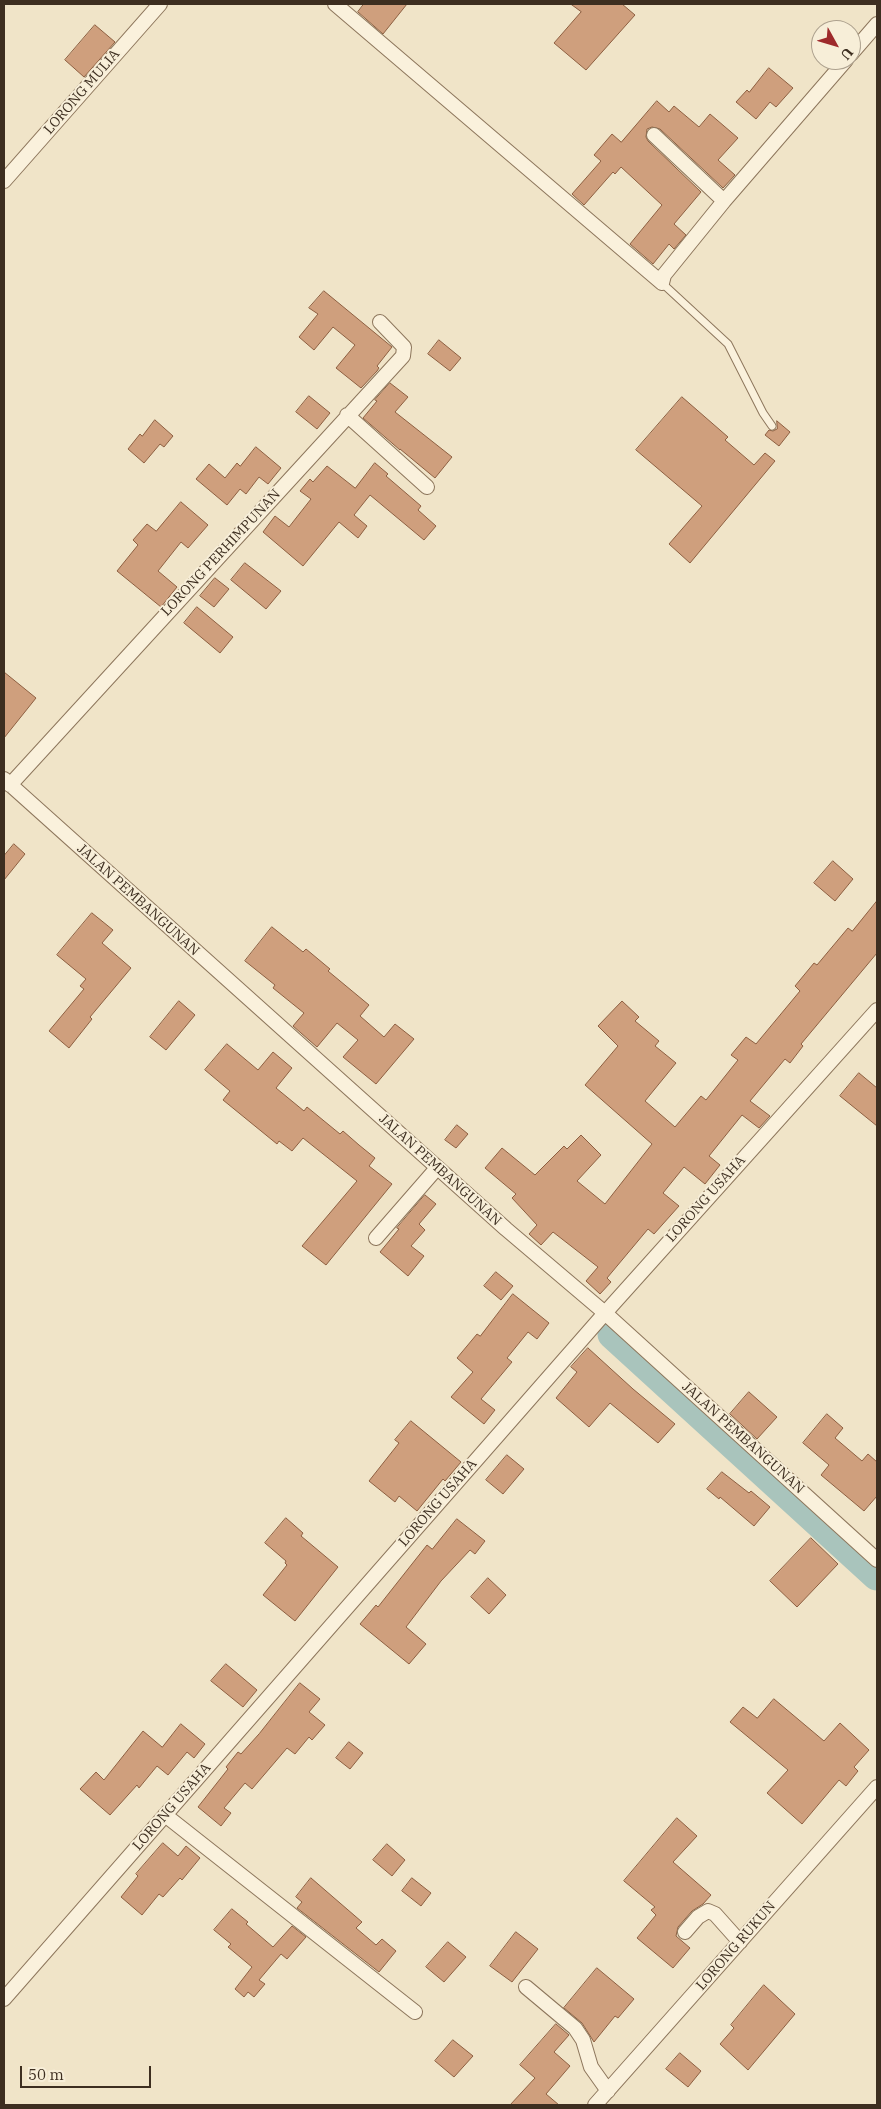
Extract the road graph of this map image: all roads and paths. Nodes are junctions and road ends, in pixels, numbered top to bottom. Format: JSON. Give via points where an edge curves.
{"nodes":[{"id":1,"x":160,"y":4,"type":"edge"},
{"id":2,"x":334,"y":4,"type":"edge"},
{"id":3,"x":877,"y":24,"type":"edge"},
{"id":4,"x":861,"y":42,"type":"edge"},
{"id":5,"x":837,"y":70,"type":"edge"},
{"id":6,"x":654,"y":135,"type":"dead end"},
{"id":7,"x":4,"y":181,"type":"edge"},
{"id":8,"x":724,"y":201,"type":"junction"},
{"id":9,"x":662,"y":284,"type":"junction"},
{"id":10,"x":380,"y":322,"type":"dead end"},
{"id":11,"x":347,"y":415,"type":"junction"},
{"id":12,"x":772,"y":426,"type":"dead end"},
{"id":13,"x":427,"y":487,"type":"dead end"},
{"id":14,"x":7,"y":782,"type":"edge"},
{"id":15,"x":877,"y":1010,"type":"edge"},
{"id":16,"x":437,"y":1168,"type":"junction"},
{"id":17,"x":376,"y":1238,"type":"dead end"},
{"id":18,"x":605,"y":1312,"type":"junction"},
{"id":19,"x":877,"y":1560,"type":"edge"},
{"id":20,"x":877,"y":1787,"type":"edge"},
{"id":21,"x":165,"y":1815,"type":"junction"},
{"id":22,"x":685,"y":1932,"type":"dead end"},
{"id":23,"x":740,"y":1942,"type":"junction"},
{"id":24,"x":526,"y":1987,"type":"dead end"},
{"id":25,"x":4,"y":1999,"type":"edge"},
{"id":26,"x":415,"y":2012,"type":"dead end"},
{"id":27,"x":608,"y":2091,"type":"junction"},
{"id":28,"x":595,"y":2105,"type":"edge"}],
"edges":[{"from":1,"to":7,"type":"street","name":"LORONG MULIA"},
{"from":2,"to":9,"type":"street"},
{"from":3,"to":4,"type":"street"},
{"from":5,"to":8,"type":"street"},
{"from":6,"to":8,"type":"street"},
{"from":8,"to":9,"type":"street","via":[[664,275]]},
{"from":9,"to":12,"type":"lane","via":[[728,344]]},
{"from":10,"to":11,"type":"street","name":"LORONG PERHIMPUNAN","via":[[405,352]]},
{"from":11,"to":13,"type":"street"},
{"from":11,"to":14,"type":"street","name":"LORONG PERHIMPUNAN"},
{"from":14,"to":16,"type":"street","name":"JALAN PEMBANGUNAN"},
{"from":15,"to":18,"type":"street","name":"LORONG USAHA"},
{"from":16,"to":17,"type":"street"},
{"from":16,"to":18,"type":"street","name":"JALAN PEMBANGUNAN"},
{"from":18,"to":19,"type":"street","name":"JALAN PEMBANGUNAN"},
{"from":18,"to":21,"type":"street","name":"LORONG USAHA"},
{"from":20,"to":23,"type":"street","name":"LORONG RUKUN"},
{"from":21,"to":25,"type":"street","name":"LORONG USAHA"},
{"from":21,"to":26,"type":"street"},
{"from":22,"to":23,"type":"street","via":[[708,1911],[715,1914]]},
{"from":23,"to":27,"type":"street","name":"LORONG RUKUN"},
{"from":24,"to":27,"type":"street","via":[[575,2028],[583,2040],[591,2067]]},
{"from":27,"to":28,"type":"street","name":"LORONG RUKUN"}]}
